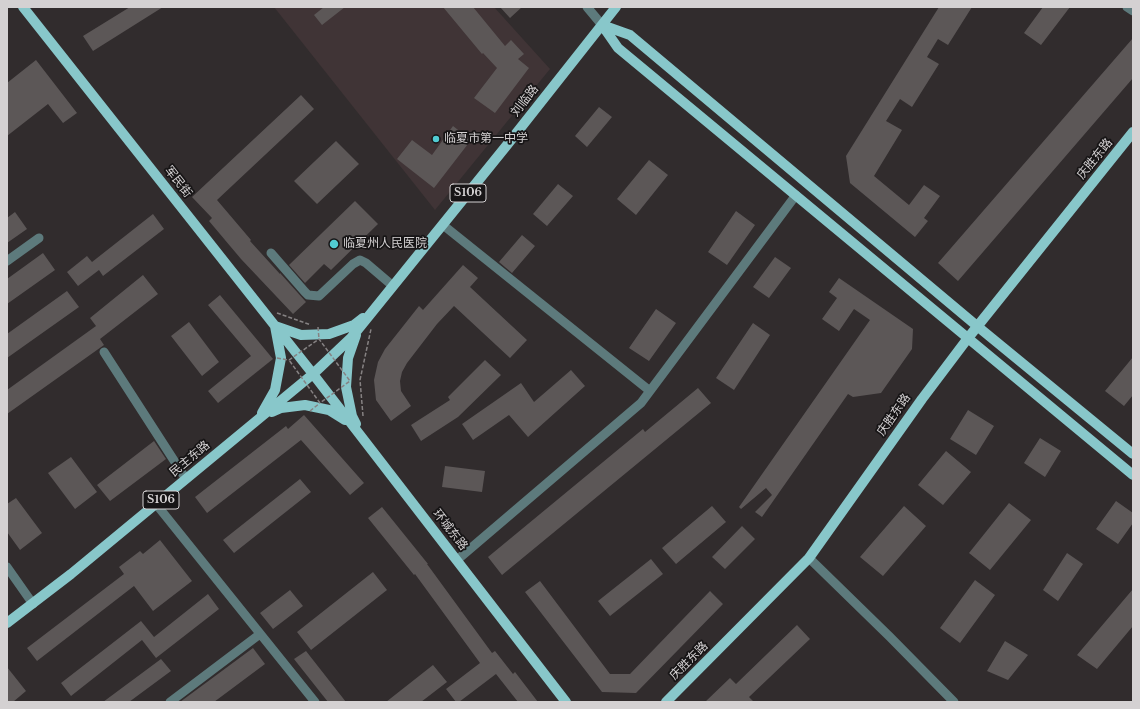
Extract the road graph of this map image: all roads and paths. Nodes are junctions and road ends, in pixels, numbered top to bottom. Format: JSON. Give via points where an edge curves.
{"nodes":[{"id":1,"x":23,"y":7,"type":"edge"},
{"id":2,"x":587,"y":7,"type":"edge"},
{"id":3,"x":616,"y":7,"type":"edge"},
{"id":4,"x":1127,"y":7,"type":"edge"},
{"id":5,"x":1133,"y":11,"type":"edge"},
{"id":6,"x":602,"y":25,"type":"junction"},
{"id":7,"x":1133,"y":132,"type":"edge"},
{"id":8,"x":796,"y":195,"type":"junction"},
{"id":9,"x":442,"y":225,"type":"junction"},
{"id":10,"x":39,"y":238,"type":"dead end"},
{"id":11,"x":271,"y":252,"type":"dead end"},
{"id":12,"x":7,"y":261,"type":"edge"},
{"id":13,"x":393,"y":286,"type":"junction"},
{"id":14,"x":376,"y":308,"type":"junction"},
{"id":15,"x":274,"y":312,"type":"dead end"},
{"id":16,"x":311,"y":324,"type":"dead end"},
{"id":17,"x":275,"y":326,"type":"junction"},
{"id":18,"x":977,"y":326,"type":"junction"},
{"id":19,"x":318,"y":327,"type":"dead end"},
{"id":20,"x":371,"y":329,"type":"dead end"},
{"id":21,"x":968,"y":338,"type":"junction"},
{"id":22,"x":319,"y":339,"type":"junction"},
{"id":23,"x":104,"y":352,"type":"dead end"},
{"id":24,"x":277,"y":358,"type":"dead end"},
{"id":25,"x":289,"y":360,"type":"junction"},
{"id":26,"x":313,"y":374,"type":"junction"},
{"id":27,"x":650,"y":391,"type":"junction"},
{"id":28,"x":320,"y":403,"type":"junction"},
{"id":29,"x":310,"y":412,"type":"dead end"},
{"id":30,"x":259,"y":418,"type":"junction"},
{"id":31,"x":363,"y":418,"type":"dead end"},
{"id":32,"x":365,"y":442,"type":"junction"},
{"id":33,"x":1133,"y":454,"type":"edge"},
{"id":34,"x":1133,"y":475,"type":"edge"},
{"id":35,"x":184,"y":476,"type":"dead end"},
{"id":36,"x":156,"y":504,"type":"junction"},
{"id":37,"x":809,"y":558,"type":"junction"},
{"id":38,"x":456,"y":560,"type":"junction"},
{"id":39,"x":7,"y":567,"type":"edge"},
{"id":40,"x":33,"y":604,"type":"junction"},
{"id":41,"x":7,"y":623,"type":"edge"},
{"id":42,"x":260,"y":634,"type":"junction"},
{"id":43,"x":170,"y":702,"type":"edge"},
{"id":44,"x":315,"y":702,"type":"edge"},
{"id":45,"x":566,"y":702,"type":"edge"},
{"id":46,"x":666,"y":702,"type":"edge"},
{"id":47,"x":954,"y":702,"type":"edge"}],
"edges":[{"from":1,"to":17,"type":"main road","name":"军民街"},
{"from":2,"to":6,"type":"street"},
{"from":3,"to":6,"type":"main road","name":"刘临路","number":"S106"},
{"from":4,"to":5,"type":"street"},
{"from":6,"to":8,"type":"main road","via":[[618,48]]},
{"from":6,"to":9,"type":"main road","name":"刘临路","number":"S106"},
{"from":6,"to":18,"type":"main road","via":[[630,35]]},
{"from":7,"to":18,"type":"main road","name":"庆胜东路"},
{"from":8,"to":21,"type":"main road"},
{"from":8,"to":27,"type":"street"},
{"from":9,"to":13,"type":"main road","name":"刘临路","number":"S106"},
{"from":9,"to":27,"type":"street"},
{"from":10,"to":12,"type":"street"},
{"from":11,"to":13,"type":"street","via":[[308,295],[319,296],[360,260],[366,262]]},
{"from":13,"to":14,"type":"main road","name":"刘临路","number":"S106"},
{"from":14,"to":17,"type":"main road","via":[[354,325],[329,334],[301,335]]},
{"from":14,"to":26,"type":"main road","name":"刘临路","number":"S106","via":[[351,338]]},
{"from":14,"to":32,"type":"main road","via":[[358,331],[348,358],[346,387],[352,416]]},
{"from":15,"to":16,"type":"path"},
{"from":17,"to":26,"type":"main road","name":"军民街"},
{"from":17,"to":30,"type":"main road","via":[[281,358],[279,371],[275,390]]},
{"from":18,"to":21,"type":"main road","name":"庆胜东路"},
{"from":18,"to":33,"type":"main road"},
{"from":19,"to":22,"type":"path","bridge":true},
{"from":20,"to":31,"type":"path","via":[[360,380]]},
{"from":21,"to":34,"type":"main road"},
{"from":21,"to":37,"type":"main road","name":"庆胜东路"},
{"from":22,"to":25,"type":"path","bridge":true},
{"from":22,"to":28,"type":"path","bridge":true,"via":[[350,382]]},
{"from":23,"to":35,"type":"street"},
{"from":24,"to":25,"type":"path","bridge":true},
{"from":25,"to":28,"type":"path","bridge":true},
{"from":26,"to":30,"type":"main road","name":"民主东路","number":"S106"},
{"from":26,"to":32,"type":"main road","name":"环城东路"},
{"from":27,"to":38,"type":"street","via":[[641,403]]},
{"from":28,"to":29,"type":"path","bridge":true},
{"from":30,"to":32,"type":"main road","via":[[281,408],[306,405],[329,410],[350,423]]},
{"from":30,"to":36,"type":"main road","name":"民主东路","number":"S106"},
{"from":32,"to":38,"type":"main road","name":"环城东路"},
{"from":36,"to":40,"type":"main road","name":"民主东路","number":"S106"},
{"from":36,"to":42,"type":"street"},
{"from":37,"to":46,"type":"main road","name":"庆胜东路"},
{"from":37,"to":47,"type":"street"},
{"from":38,"to":45,"type":"main road","name":"环城东路"},
{"from":39,"to":40,"type":"street"},
{"from":40,"to":41,"type":"main road","name":"民主东路","number":"S106"},
{"from":42,"to":43,"type":"street"},
{"from":42,"to":44,"type":"street"}]}
